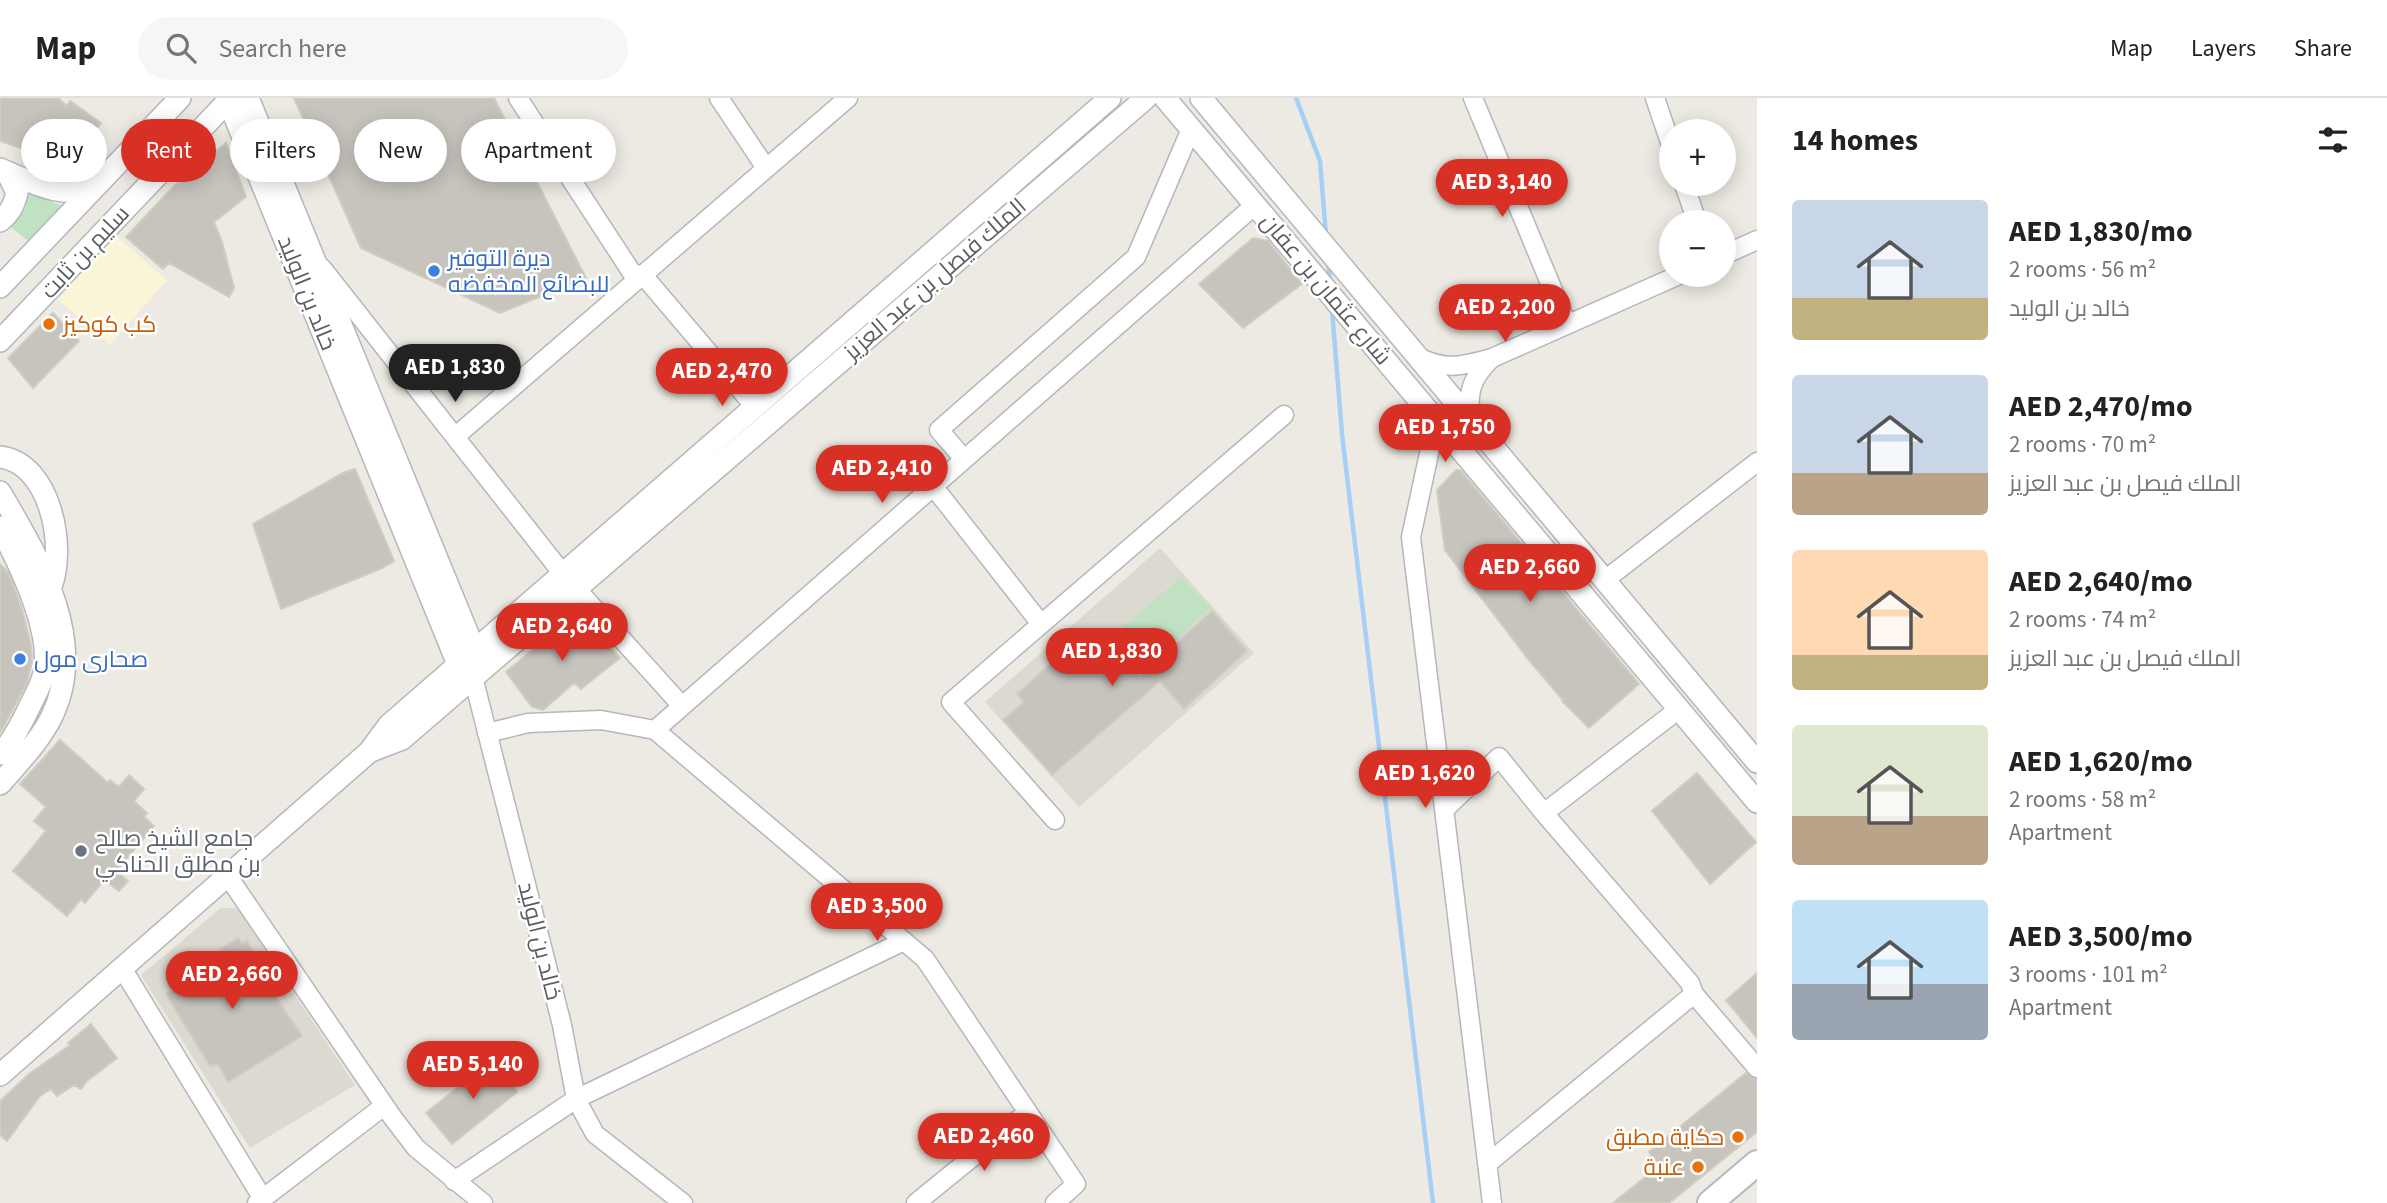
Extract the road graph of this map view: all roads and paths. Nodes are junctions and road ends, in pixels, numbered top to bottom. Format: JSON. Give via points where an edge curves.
{"nodes":[{"id":1,"x":180,"y":98,"type":"edge"},
{"id":2,"x":518,"y":98,"type":"edge"},
{"id":3,"x":719,"y":98,"type":"edge"},
{"id":4,"x":848,"y":98,"type":"edge"},
{"id":5,"x":1110,"y":98,"type":"edge"},
{"id":6,"x":1146,"y":98,"type":"edge"},
{"id":7,"x":1165,"y":98,"type":"edge"},
{"id":8,"x":1201,"y":98,"type":"edge"},
{"id":9,"x":1473,"y":98,"type":"edge"},
{"id":10,"x":1655,"y":98,"type":"edge"},
{"id":11,"x":234,"y":99,"type":"edge"},
{"id":12,"x":1662,"y":119,"type":"edge"},
{"id":13,"x":1191,"y":129,"type":"junction"},
{"id":14,"x":766,"y":168,"type":"junction"},
{"id":15,"x":4,"y":171,"type":"edge"},
{"id":16,"x":96,"y":187,"type":"junction"},
{"id":17,"x":1255,"y":205,"type":"junction"},
{"id":18,"x":0,"y":221,"type":"edge"},
{"id":19,"x":1757,"y":240,"type":"edge"},
{"id":20,"x":1736,"y":250,"type":"edge"},
{"id":21,"x":316,"y":259,"type":"junction"},
{"id":22,"x":639,"y":276,"type":"junction"},
{"id":23,"x":1659,"y":284,"type":"edge"},
{"id":24,"x":0,"y":287,"type":"edge"},
{"id":25,"x":1567,"y":324,"type":"junction"},
{"id":26,"x":0,"y":341,"type":"edge"},
{"id":27,"x":1418,"y":356,"type":"junction"},
{"id":28,"x":1492,"y":358,"type":"junction"},
{"id":29,"x":755,"y":407,"type":"junction"},
{"id":30,"x":1284,"y":415,"type":"dead end"},
{"id":31,"x":1436,"y":421,"type":"junction"},
{"id":32,"x":1471,"y":421,"type":"junction"},
{"id":33,"x":456,"y":436,"type":"junction"},
{"id":34,"x":0,"y":457,"type":"edge"},
{"id":35,"x":964,"y":459,"type":"junction"},
{"id":36,"x":1757,"y":462,"type":"edge"},
{"id":37,"x":933,"y":486,"type":"junction"},
{"id":38,"x":0,"y":492,"type":"edge"},
{"id":39,"x":0,"y":527,"type":"edge"},
{"id":40,"x":1605,"y":580,"type":"junction"},
{"id":41,"x":569,"y":582,"type":"junction"},
{"id":42,"x":50,"y":589,"type":"junction"},
{"id":43,"x":1041,"y":624,"type":"junction"},
{"id":44,"x":469,"y":664,"type":"junction"},
{"id":45,"x":682,"y":706,"type":"junction"},
{"id":46,"x":1679,"y":709,"type":"junction"},
{"id":47,"x":654,"y":730,"type":"junction"},
{"id":48,"x":488,"y":733,"type":"junction"},
{"id":49,"x":0,"y":754,"type":"edge"},
{"id":50,"x":1757,"y":762,"type":"edge"},
{"id":51,"x":0,"y":784,"type":"edge"},
{"id":52,"x":1757,"y":802,"type":"edge"},
{"id":53,"x":1444,"y":810,"type":"junction"},
{"id":54,"x":1544,"y":813,"type":"junction"},
{"id":55,"x":1055,"y":820,"type":"dead end"},
{"id":56,"x":227,"y":875,"type":"junction"},
{"id":57,"x":904,"y":941,"type":"junction"},
{"id":58,"x":122,"y":968,"type":"junction"},
{"id":59,"x":1694,"y":994,"type":"junction"},
{"id":60,"x":3,"y":1066,"type":"edge"},
{"id":61,"x":1757,"y":1068,"type":"edge"},
{"id":62,"x":576,"y":1099,"type":"junction"},
{"id":63,"x":384,"y":1106,"type":"junction"},
{"id":64,"x":1028,"y":1112,"type":"junction"},
{"id":65,"x":1757,"y":1163,"type":"edge"},
{"id":66,"x":1487,"y":1164,"type":"junction"},
{"id":67,"x":454,"y":1181,"type":"junction"},
{"id":68,"x":260,"y":1201,"type":"edge"},
{"id":69,"x":483,"y":1203,"type":"edge"},
{"id":70,"x":683,"y":1203,"type":"edge"},
{"id":71,"x":916,"y":1203,"type":"edge"},
{"id":72,"x":1055,"y":1203,"type":"edge"},
{"id":73,"x":1492,"y":1203,"type":"edge"},
{"id":74,"x":1710,"y":1203,"type":"edge"}],
"edges":[{"from":1,"to":16,"type":"street","name":"سليم بن ثابت"},
{"from":2,"to":22,"type":"street"},
{"from":3,"to":14,"type":"street"},
{"from":4,"to":14,"type":"street"},
{"from":5,"to":29,"type":"street","name":"الملك فيصل بن عبد العزيز"},
{"from":6,"to":41,"type":"street","name":"الملك فيصل بن عبد العزيز"},
{"from":7,"to":13,"type":"street","name":"شارع عثمان بن عفان"},
{"from":8,"to":27,"type":"street","name":"شارع عثمان بن عفان"},
{"from":9,"to":25,"type":"street"},
{"from":10,"to":12,"type":"street"},
{"from":11,"to":21,"type":"street","name":"خالد بن الوليد"},
{"from":11,"to":26,"type":"street","name":"سليم بن ثابت"},
{"from":11,"to":44,"type":"street","name":"خالد بن الوليد","via":[[455,657]]},
{"from":13,"to":17,"type":"street","name":"شارع عثمان بن عفان"},
{"from":13,"to":35,"type":"street","via":[[1136,257],[939,430]]},
{"from":14,"to":22,"type":"street"},
{"from":15,"to":16,"type":"street","via":[[62,193]]},
{"from":15,"to":18,"type":"street","via":[[18,193]]},
{"from":16,"to":24,"type":"street","name":"سليم بن ثابت"},
{"from":17,"to":31,"type":"street","name":"شارع عثمان بن عفان"},
{"from":17,"to":35,"type":"street"},
{"from":19,"to":20,"type":"street"},
{"from":21,"to":33,"type":"street"},
{"from":21,"to":44,"type":"street","name":"خالد بن الوليد","via":[[472,644]]},
{"from":22,"to":29,"type":"street"},
{"from":22,"to":33,"type":"street"},
{"from":23,"to":25,"type":"street"},
{"from":25,"to":28,"type":"street"},
{"from":27,"to":28,"type":"street","via":[[1451,368]]},
{"from":27,"to":32,"type":"street","name":"شارع عثمان بن عفان"},
{"from":28,"to":32,"type":"street","via":[[1472,385]]},
{"from":29,"to":41,"type":"street","name":"الملك فيصل بن عبد العزيز"},
{"from":30,"to":43,"type":"street"},
{"from":31,"to":46,"type":"street","name":"شارع عثمان بن عفان"},
{"from":31,"to":53,"type":"street","via":[[1411,537]]},
{"from":32,"to":40,"type":"street","name":"شارع عثمان بن عفان"},
{"from":33,"to":41,"type":"street"},
{"from":34,"to":42,"type":"street","via":[[25,467],[48,504],[58,555]]},
{"from":35,"to":37,"type":"street"},
{"from":36,"to":40,"type":"street"},
{"from":37,"to":43,"type":"street"},
{"from":37,"to":45,"type":"street"},
{"from":38,"to":42,"type":"street"},
{"from":39,"to":49,"type":"street","via":[[36,605],[45,647],[43,678],[11,743]]},
{"from":40,"to":50,"type":"street","name":"شارع عثمان بن عفان"},
{"from":41,"to":44,"type":"street","name":"الملك فيصل بن عبد العزيز"},
{"from":41,"to":45,"type":"street"},
{"from":42,"to":51,"type":"street","via":[[65,648],[63,685],[52,717]]},
{"from":43,"to":55,"type":"street","via":[[951,702]]},
{"from":44,"to":48,"type":"street","name":"خالد بن الوليد"},
{"from":44,"to":56,"type":"street","name":"الملك فيصل بن عبد العزيز","via":[[389,725],[369,751]]},
{"from":45,"to":47,"type":"street"},
{"from":46,"to":52,"type":"street","name":"شارع عثمان بن عفان"},
{"from":46,"to":54,"type":"street"},
{"from":47,"to":48,"type":"street","via":[[601,720],[528,723]]},
{"from":47,"to":57,"type":"street"},
{"from":48,"to":62,"type":"street","name":"خالد بن الوليد","via":[[562,1025]]},
{"from":53,"to":54,"type":"street","via":[[1499,757]]},
{"from":53,"to":66,"type":"street"},
{"from":54,"to":59,"type":"street","via":[[1690,983]]},
{"from":56,"to":58,"type":"street","name":"الملك فيصل بن عبد العزيز"},
{"from":56,"to":63,"type":"street"},
{"from":57,"to":62,"type":"street"},
{"from":57,"to":64,"type":"street","via":[[925,959]]},
{"from":58,"to":60,"type":"street","name":"الملك فيصل بن عبد العزيز"},
{"from":58,"to":68,"type":"street"},
{"from":59,"to":61,"type":"street"},
{"from":59,"to":66,"type":"street"},
{"from":62,"to":67,"type":"street"},
{"from":62,"to":70,"type":"street","name":"خالد بن الوليد","via":[[595,1134]]},
{"from":63,"to":67,"type":"street","via":[[416,1148]]},
{"from":63,"to":68,"type":"street"},
{"from":64,"to":71,"type":"street"},
{"from":64,"to":72,"type":"street","via":[[1076,1184]]},
{"from":65,"to":74,"type":"main road"},
{"from":66,"to":73,"type":"street"},
{"from":67,"to":69,"type":"street"}]}
